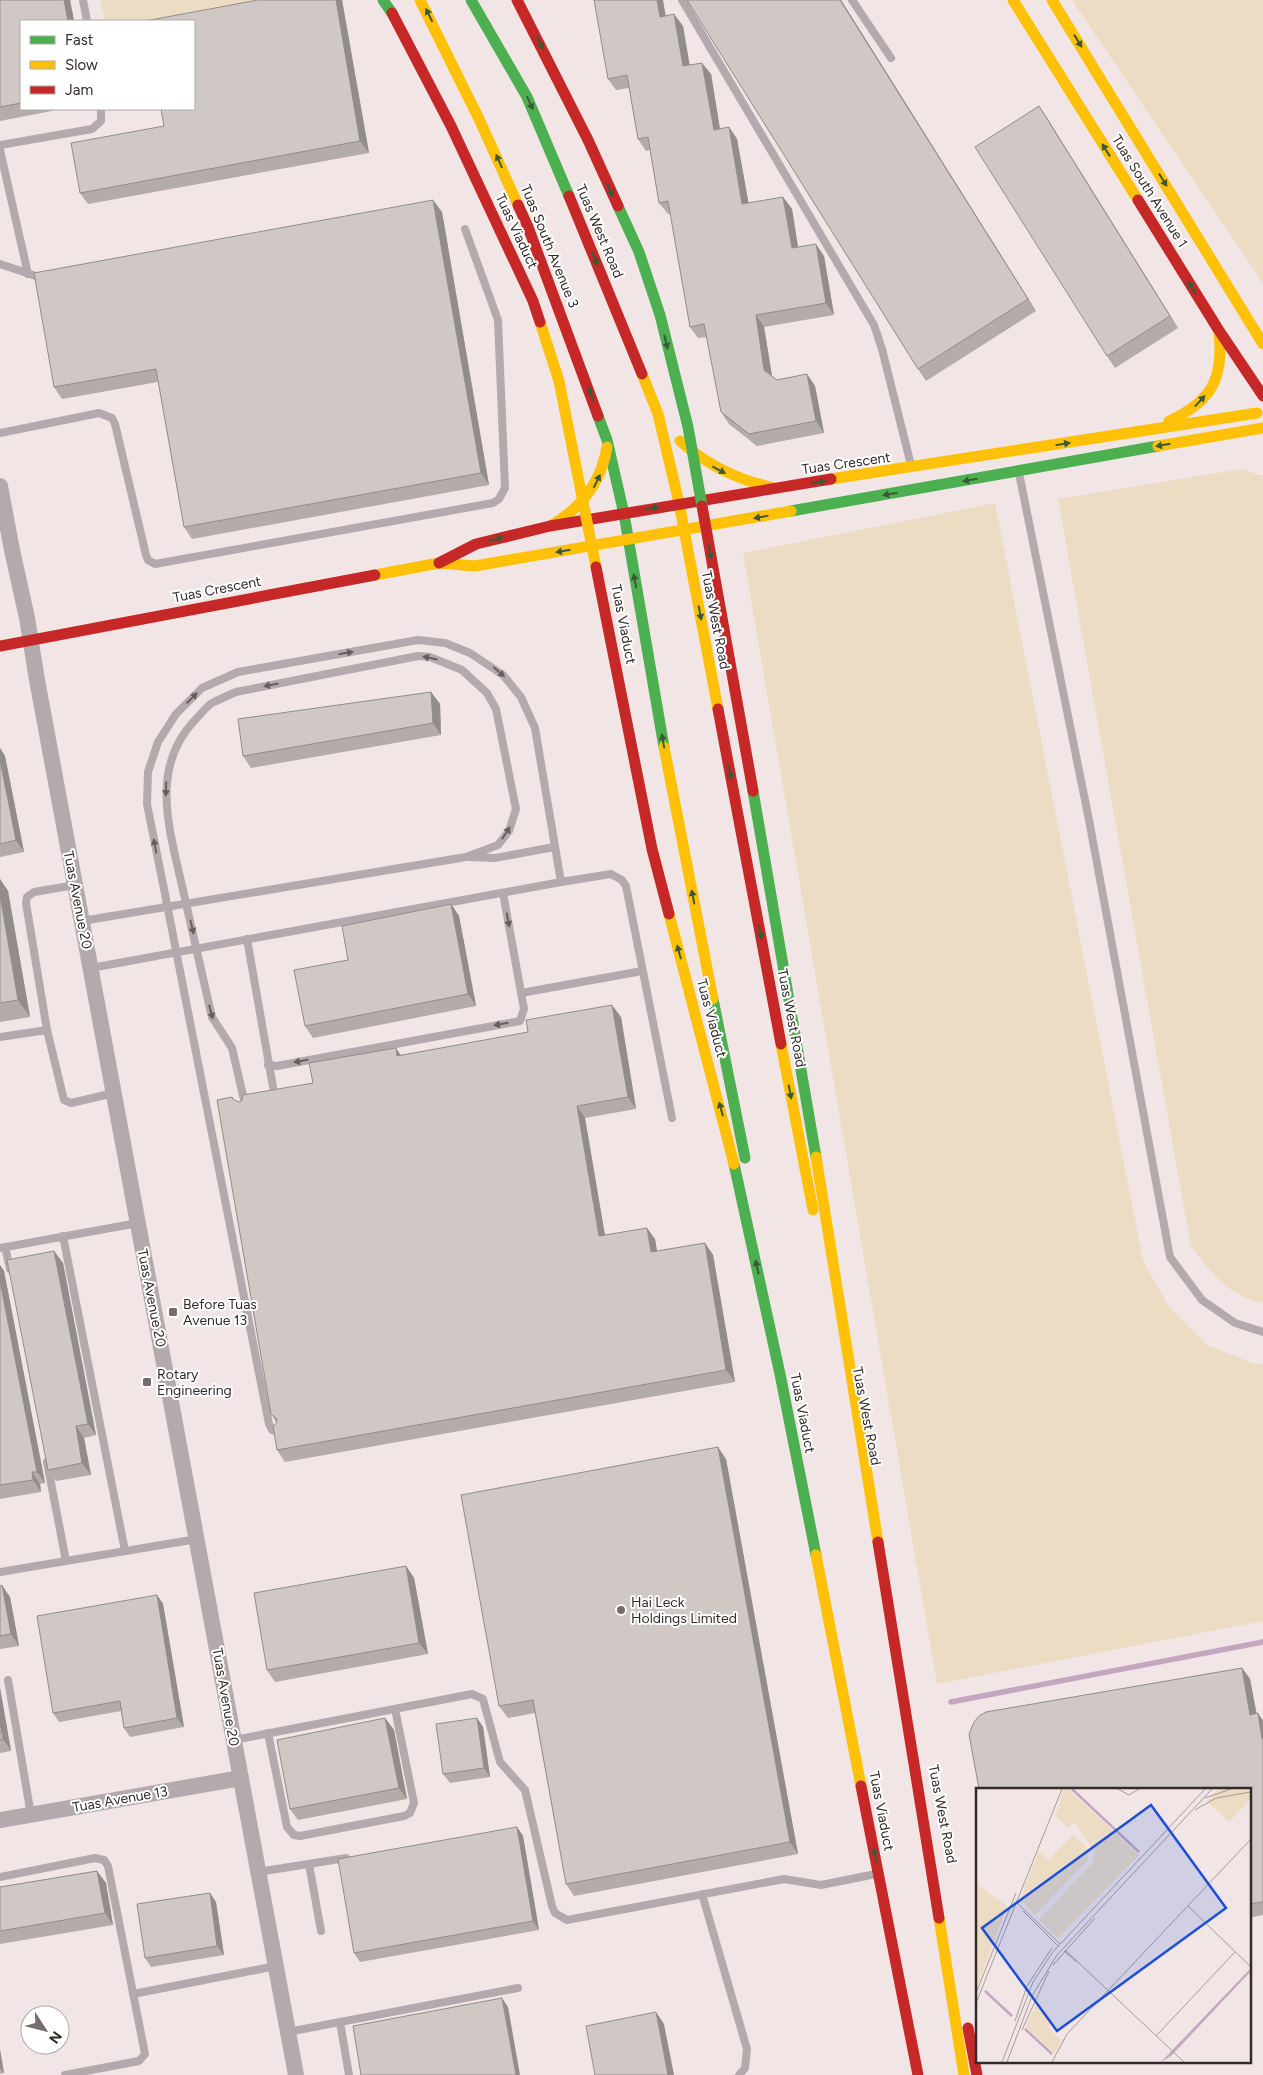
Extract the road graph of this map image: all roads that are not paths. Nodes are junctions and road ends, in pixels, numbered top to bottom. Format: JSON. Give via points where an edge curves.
{"nodes":[{"id":1,"x":83,"y":0,"type":"edge"},
{"id":2,"x":383,"y":0,"type":"edge"},
{"id":3,"x":420,"y":0,"type":"edge"},
{"id":4,"x":472,"y":0,"type":"edge"},
{"id":5,"x":517,"y":0,"type":"edge"},
{"id":6,"x":682,"y":0,"type":"edge"},
{"id":7,"x":852,"y":0,"type":"edge"},
{"id":8,"x":1013,"y":0,"type":"edge"},
{"id":9,"x":1052,"y":0,"type":"edge"},
{"id":10,"x":87,"y":20,"type":"edge"},
{"id":11,"x":891,"y":58,"type":"dead end"},
{"id":12,"x":101,"y":110,"type":"edge"},
{"id":13,"x":0,"y":146,"type":"edge"},
{"id":14,"x":0,"y":150,"type":"edge"},
{"id":15,"x":465,"y":229,"type":"dead end"},
{"id":16,"x":0,"y":264,"type":"edge"},
{"id":17,"x":28,"y":274,"type":"junction"},
{"id":18,"x":48,"y":278,"type":"edge"},
{"id":19,"x":1218,"y":329,"type":"junction"},
{"id":20,"x":1263,"y":344,"type":"edge"},
{"id":21,"x":1263,"y":396,"type":"edge"},
{"id":22,"x":1263,"y":412,"type":"edge"},
{"id":23,"x":658,"y":414,"type":"junction"},
{"id":24,"x":1263,"y":428,"type":"edge"},
{"id":25,"x":1142,"y":431,"type":"junction"},
{"id":26,"x":0,"y":433,"type":"edge"},
{"id":27,"x":607,"y":440,"type":"junction"},
{"id":28,"x":1018,"y":471,"type":"junction"},
{"id":29,"x":913,"y":479,"type":"junction"},
{"id":30,"x":0,"y":486,"type":"edge"},
{"id":31,"x":774,"y":488,"type":"junction"},
{"id":32,"x":679,"y":503,"type":"junction"},
{"id":33,"x":624,"y":514,"type":"junction"},
{"id":34,"x":550,"y":526,"type":"junction"},
{"id":35,"x":684,"y":530,"type":"junction"},
{"id":36,"x":628,"y":540,"type":"junction"},
{"id":37,"x":439,"y":563,"type":"junction"},
{"id":38,"x":30,"y":640,"type":"junction"},
{"id":39,"x":0,"y":646,"type":"edge"},
{"id":40,"x":554,"y":847,"type":"junction"},
{"id":41,"x":466,"y":857,"type":"junction"},
{"id":42,"x":561,"y":882,"type":"junction"},
{"id":43,"x":75,"y":885,"type":"junction"},
{"id":44,"x":503,"y":893,"type":"junction"},
{"id":45,"x":82,"y":921,"type":"junction"},
{"id":46,"x":247,"y":940,"type":"junction"},
{"id":47,"x":90,"y":968,"type":"junction"},
{"id":48,"x":642,"y":972,"type":"junction"},
{"id":49,"x":521,"y":993,"type":"junction"},
{"id":50,"x":47,"y":1030,"type":"junction"},
{"id":51,"x":0,"y":1038,"type":"edge"},
{"id":52,"x":268,"y":1065,"type":"junction"},
{"id":53,"x":273,"y":1086,"type":"dead end"},
{"id":54,"x":114,"y":1094,"type":"junction"},
{"id":55,"x":246,"y":1108,"type":"edge"},
{"id":56,"x":672,"y":1118,"type":"dead end"},
{"id":57,"x":138,"y":1223,"type":"junction"},
{"id":58,"x":63,"y":1236,"type":"junction"},
{"id":59,"x":3,"y":1247,"type":"edge"},
{"id":60,"x":11,"y":1276,"type":"edge"},
{"id":61,"x":1263,"y":1332,"type":"edge"},
{"id":62,"x":280,"y":1432,"type":"edge"},
{"id":63,"x":45,"y":1453,"type":"edge"},
{"id":64,"x":196,"y":1539,"type":"junction"},
{"id":65,"x":125,"y":1551,"type":"junction"},
{"id":66,"x":66,"y":1561,"type":"junction"},
{"id":67,"x":0,"y":1572,"type":"edge"},
{"id":68,"x":8,"y":1680,"type":"dead end"},
{"id":69,"x":395,"y":1709,"type":"junction"},
{"id":70,"x":268,"y":1733,"type":"junction"},
{"id":71,"x":234,"y":1740,"type":"junction"},
{"id":72,"x":241,"y":1778,"type":"junction"},
{"id":73,"x":31,"y":1814,"type":"junction"},
{"id":74,"x":0,"y":1820,"type":"edge"},
{"id":75,"x":356,"y":1856,"type":"edge"},
{"id":76,"x":309,"y":1864,"type":"junction"},
{"id":77,"x":258,"y":1872,"type":"junction"},
{"id":78,"x":888,"y":1872,"type":"junction"},
{"id":79,"x":0,"y":1877,"type":"edge"},
{"id":80,"x":702,"y":1894,"type":"junction"},
{"id":81,"x":321,"y":1931,"type":"dead end"},
{"id":82,"x":276,"y":1966,"type":"junction"},
{"id":83,"x":518,"y":1988,"type":"dead end"},
{"id":84,"x":133,"y":1994,"type":"junction"},
{"id":85,"x":340,"y":2022,"type":"junction"},
{"id":86,"x":288,"y":2032,"type":"junction"},
{"id":87,"x":65,"y":2075,"type":"edge"},
{"id":88,"x":296,"y":2075,"type":"edge"},
{"id":89,"x":350,"y":2075,"type":"edge"},
{"id":90,"x":739,"y":2075,"type":"edge"},
{"id":91,"x":918,"y":2075,"type":"edge"},
{"id":92,"x":926,"y":2075,"type":"edge"},
{"id":93,"x":964,"y":2075,"type":"edge"},
{"id":94,"x":977,"y":2075,"type":"edge"}],
"edges":[{"from":1,"to":10,"type":"lane"},
{"from":91,"to":2,"type":"main road","name":"Tuas Viaduct","one_way":true,"bridge":true,"via":[[780,1374],[727,1131],[652,849],[559,381],[532,301],[509,251],[451,126]]},
{"from":27,"to":3,"type":"main road","name":"Tuas South Avenue 3","one_way":true,"via":[[528,227],[480,119]]},
{"from":4,"to":23,"type":"main road","name":"Tuas West Road","one_way":true,"via":[[527,98]]},
{"from":5,"to":93,"type":"main road","one_way":true,"bridge":true,"via":[[588,140],[639,252],[660,315],[688,427],[801,1066]]},
{"from":6,"to":29,"type":"lane","via":[[874,325]]},
{"from":7,"to":11,"type":"lane"},
{"from":19,"to":8,"type":"main road","name":"Tuas South Avenue 1","one_way":true},
{"from":9,"to":20,"type":"main road","name":"Tuas South Avenue 1","one_way":true},
{"from":12,"to":13,"type":"lane","via":[[101,121],[92,129]]},
{"from":14,"to":17,"type":"lane"},
{"from":15,"to":26,"type":"lane","via":[[498,320],[504,488],[500,499],[493,503],[155,564],[146,556],[112,418],[99,413]]},
{"from":16,"to":17,"type":"lane"},
{"from":17,"to":18,"type":"lane"},
{"from":19,"to":21,"type":"main road","name":"Tuas South Avenue 1"},
{"from":25,"to":19,"type":"main road","one_way":true,"via":[[1195,408],[1212,389],[1222,351]]},
{"from":22,"to":25,"type":"main road","name":"Tuas Crescent"},
{"from":23,"to":31,"type":"main road","one_way":true,"via":[[689,450],[715,468],[743,481]]},
{"from":23,"to":32,"type":"main road","name":"Tuas West Road"},
{"from":24,"to":28,"type":"main road","name":"Tuas Crescent","one_way":true},
{"from":29,"to":25,"type":"main road","name":"Tuas Crescent","one_way":true},
{"from":27,"to":33,"type":"main road","name":"Tuas South Avenue 3"},
{"from":34,"to":27,"type":"main road","one_way":true,"via":[[573,512],[592,491],[603,466]]},
{"from":28,"to":29,"type":"main road","name":"Tuas Crescent","one_way":true},
{"from":28,"to":61,"type":"lane","via":[[1089,820],[1170,1258],[1202,1300],[1235,1324]]},
{"from":31,"to":29,"type":"main road","name":"Tuas Crescent","one_way":true},
{"from":29,"to":35,"type":"main road","name":"Tuas Crescent","one_way":true},
{"from":30,"to":38,"type":"street","name":"Tuas Avenue 20"},
{"from":31,"to":32,"type":"main road","name":"Tuas Crescent"},
{"from":33,"to":32,"type":"main road","name":"Tuas Crescent","one_way":true},
{"from":32,"to":35,"type":"main road","name":"Tuas West Road"},
{"from":33,"to":34,"type":"main road","name":"Tuas Crescent"},
{"from":33,"to":36,"type":"main road"},
{"from":37,"to":34,"type":"main road","name":"Tuas Crescent","one_way":true,"via":[[476,544]]},
{"from":35,"to":36,"type":"main road","name":"Tuas Crescent"},
{"from":35,"to":94,"type":"main road","name":"Tuas West Road","one_way":true},
{"from":36,"to":37,"type":"main road","name":"Tuas Crescent","one_way":true,"via":[[475,566]]},
{"from":78,"to":36,"type":"main road","one_way":true,"via":[[671,789]]},
{"from":37,"to":38,"type":"main road","name":"Tuas Crescent"},
{"from":38,"to":39,"type":"main road","name":"Tuas Crescent"},
{"from":38,"to":43,"type":"street","name":"Tuas Avenue 20"},
{"from":40,"to":41,"type":"lane","via":[[495,858]]},
{"from":40,"to":42,"type":"lane"},
{"from":62,"to":40,"type":"lane","one_way":true,"bridge":true,"via":[[272,1430],[269,1424],[147,804],[148,772],[158,742],[176,714],[202,688],[238,672],[418,640],[445,643],[470,653],[502,675],[521,697],[535,728]]},
{"from":41,"to":45,"type":"lane"},
{"from":41,"to":55,"type":"lane","one_way":true,"bridge":true,"via":[[498,845],[510,831],[516,809],[496,709],[487,693],[462,670],[430,657],[418,656],[236,692],[211,704],[189,727],[174,749],[166,777],[166,800],[212,1017],[232,1048]]},
{"from":42,"to":44,"type":"lane"},
{"from":42,"to":48,"type":"lane","via":[[611,874],[622,880],[626,886]]},
{"from":43,"to":45,"type":"street","name":"Tuas Avenue 20"},
{"from":43,"to":50,"type":"lane","via":[[34,892],[27,897]]},
{"from":44,"to":46,"type":"lane"},
{"from":44,"to":49,"type":"lane","one_way":true},
{"from":45,"to":47,"type":"street","name":"Tuas Avenue 20"},
{"from":46,"to":47,"type":"lane"},
{"from":46,"to":52,"type":"lane"},
{"from":47,"to":54,"type":"street","name":"Tuas Avenue 20"},
{"from":48,"to":49,"type":"lane"},
{"from":48,"to":56,"type":"lane"},
{"from":49,"to":52,"type":"lane","one_way":true,"via":[[524,1009],[520,1021],[277,1066]]},
{"from":50,"to":51,"type":"lane"},
{"from":50,"to":54,"type":"lane","via":[[64,1100],[71,1103]]},
{"from":52,"to":53,"type":"lane"},
{"from":54,"to":57,"type":"street","name":"Tuas Avenue 20"},
{"from":57,"to":58,"type":"lane"},
{"from":57,"to":64,"type":"street","name":"Tuas Avenue 20"},
{"from":58,"to":59,"type":"lane"},
{"from":58,"to":65,"type":"lane"},
{"from":59,"to":60,"type":"lane"},
{"from":63,"to":66,"type":"lane"},
{"from":64,"to":65,"type":"lane"},
{"from":64,"to":71,"type":"street","name":"Tuas Avenue 20"},
{"from":65,"to":66,"type":"lane"},
{"from":66,"to":67,"type":"lane"},
{"from":68,"to":73,"type":"lane"},
{"from":69,"to":70,"type":"lane"},
{"from":69,"to":70,"type":"lane","via":[[414,1803],[410,1813],[300,1836],[294,1835],[287,1827]]},
{"from":69,"to":80,"type":"lane","via":[[472,1694],[483,1699],[500,1762],[525,1790],[555,1914],[567,1920]]},
{"from":70,"to":71,"type":"lane"},
{"from":71,"to":72,"type":"street","name":"Tuas Avenue 20"},
{"from":72,"to":73,"type":"street","name":"Tuas Avenue 13"},
{"from":72,"to":77,"type":"street","name":"Tuas Avenue 20"},
{"from":73,"to":74,"type":"street","name":"Tuas Avenue 13"},
{"from":75,"to":76,"type":"lane"},
{"from":76,"to":77,"type":"lane"},
{"from":76,"to":81,"type":"lane"},
{"from":77,"to":82,"type":"street","name":"Tuas Avenue 20"},
{"from":78,"to":80,"type":"lane","via":[[821,1886],[784,1879]]},
{"from":78,"to":92,"type":"main road"},
{"from":79,"to":84,"type":"lane","via":[[95,1858],[104,1860],[108,1866]]},
{"from":80,"to":90,"type":"lane","via":[[747,2050],[745,2068]]},
{"from":82,"to":84,"type":"lane"},
{"from":82,"to":86,"type":"street","name":"Tuas Avenue 20"},
{"from":83,"to":85,"type":"lane"},
{"from":84,"to":87,"type":"lane","via":[[145,2054],[139,2061]]},
{"from":85,"to":86,"type":"lane"},
{"from":85,"to":89,"type":"lane"},
{"from":86,"to":88,"type":"street","name":"Tuas Avenue 20"}]}
